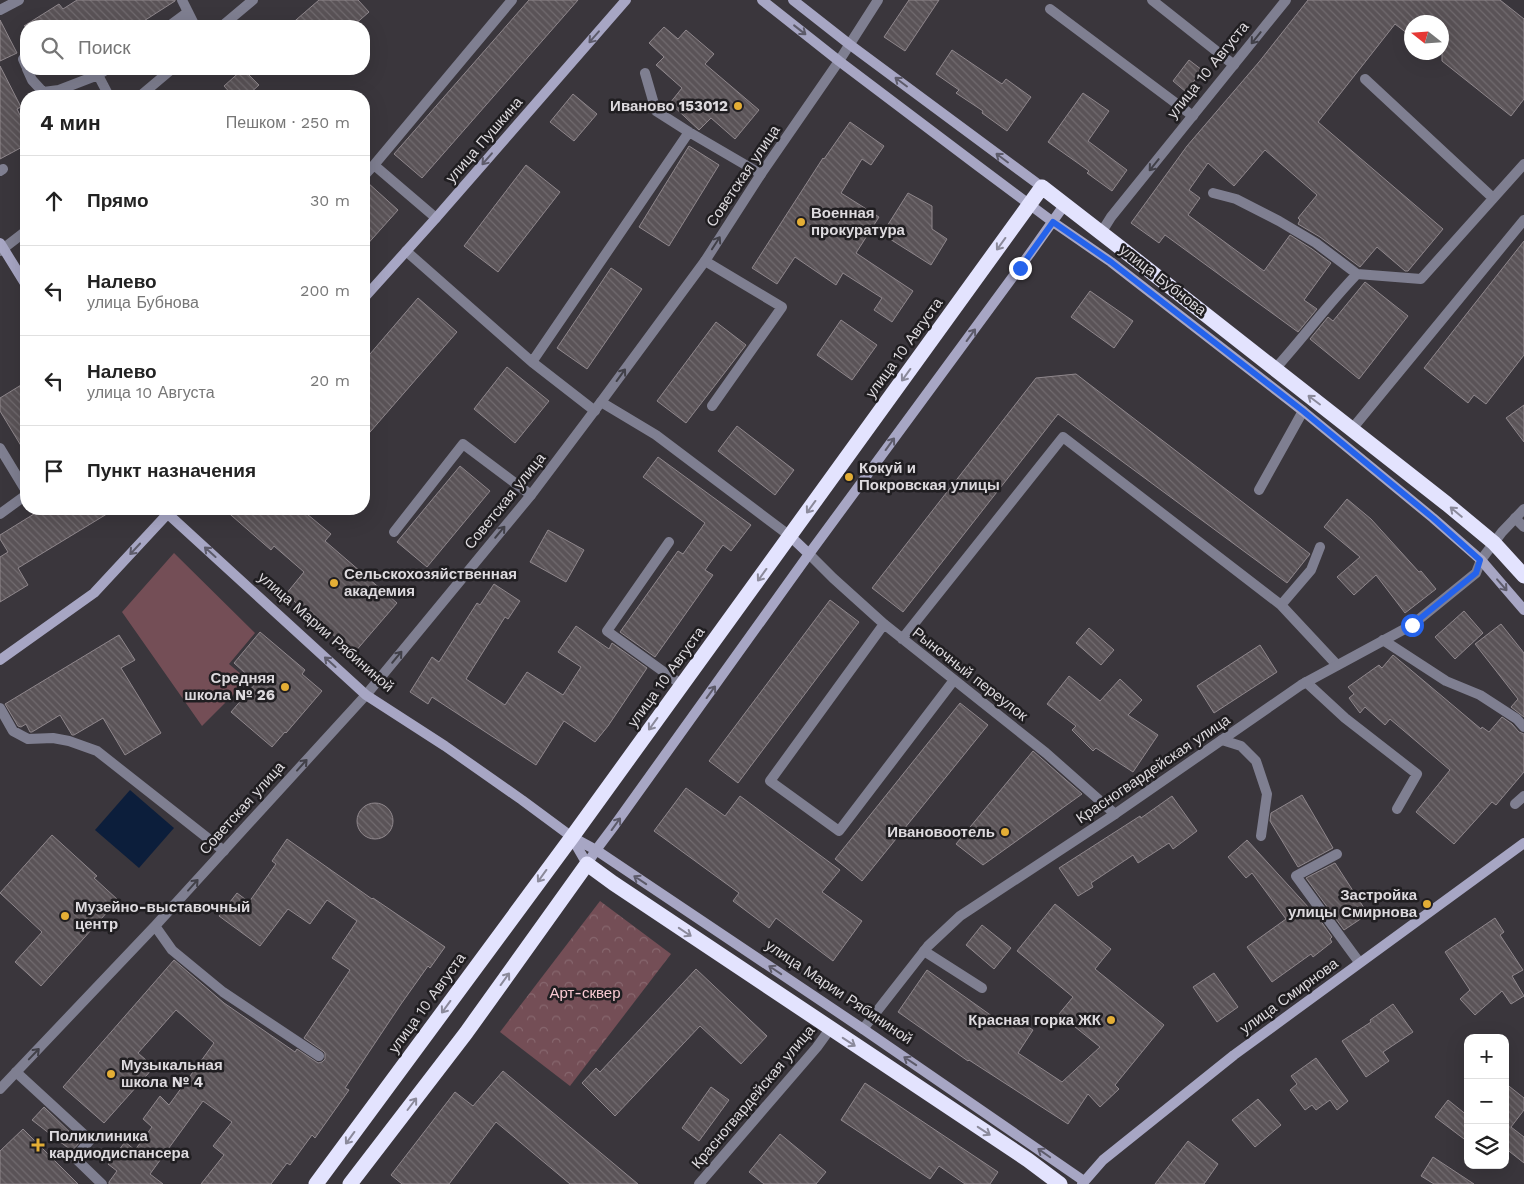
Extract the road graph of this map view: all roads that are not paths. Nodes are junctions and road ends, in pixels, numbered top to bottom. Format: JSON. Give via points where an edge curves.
{"nodes":[{"id":1,"x":19,"y":0,"type":"edge"},
{"id":2,"x":182,"y":0,"type":"edge"},
{"id":3,"x":253,"y":0,"type":"edge"},
{"id":4,"x":512,"y":0,"type":"edge"},
{"id":5,"x":626,"y":0,"type":"edge"},
{"id":6,"x":762,"y":0,"type":"edge"},
{"id":7,"x":793,"y":0,"type":"edge"},
{"id":8,"x":878,"y":0,"type":"edge"},
{"id":9,"x":1152,"y":0,"type":"edge"},
{"id":10,"x":1286,"y":0,"type":"edge"},
{"id":11,"x":1050,"y":9,"type":"dead end"},
{"id":12,"x":0,"y":10,"type":"edge"},
{"id":13,"x":188,"y":12,"type":"junction"},
{"id":14,"x":177,"y":20,"type":"edge"},
{"id":15,"x":192,"y":20,"type":"edge"},
{"id":16,"x":229,"y":20,"type":"edge"},
{"id":17,"x":849,"y":44,"type":"junction"},
{"id":18,"x":839,"y":61,"type":"junction"},
{"id":19,"x":1234,"y":65,"type":"junction"},
{"id":20,"x":645,"y":73,"type":"dead end"},
{"id":21,"x":30,"y":75,"type":"edge"},
{"id":22,"x":98,"y":75,"type":"joint"},
{"id":23,"x":165,"y":75,"type":"edge"},
{"id":24,"x":1365,"y":79,"type":"dead end"},
{"id":25,"x":41,"y":90,"type":"edge"},
{"id":26,"x":59,"y":90,"type":"edge"},
{"id":27,"x":106,"y":90,"type":"edge"},
{"id":28,"x":147,"y":90,"type":"edge"},
{"id":29,"x":1193,"y":116,"type":"junction"},
{"id":30,"x":689,"y":132,"type":"junction"},
{"id":31,"x":1524,"y":164,"type":"edge"},
{"id":32,"x":374,"y":165,"type":"junction"},
{"id":33,"x":370,"y":169,"type":"edge"},
{"id":34,"x":761,"y":174,"type":"junction"},
{"id":35,"x":1042,"y":187,"type":"junction"},
{"id":36,"x":1213,"y":193,"type":"dead end"},
{"id":37,"x":1493,"y":198,"type":"junction"},
{"id":38,"x":1029,"y":204,"type":"junction"},
{"id":39,"x":1065,"y":204,"type":"junction"},
{"id":40,"x":436,"y":218,"type":"junction"},
{"id":41,"x":1524,"y":220,"type":"edge"},
{"id":42,"x":1053,"y":222,"type":"junction"},
{"id":43,"x":1101,"y":233,"type":"junction"},
{"id":44,"x":20,"y":235,"type":"edge"},
{"id":45,"x":1,"y":248,"type":"edge"},
{"id":46,"x":406,"y":251,"type":"junction"},
{"id":47,"x":705,"y":261,"type":"junction"},
{"id":48,"x":1357,"y":274,"type":"junction"},
{"id":49,"x":20,"y":276,"type":"edge"},
{"id":50,"x":370,"y":291,"type":"edge"},
{"id":51,"x":532,"y":362,"type":"junction"},
{"id":52,"x":1275,"y":369,"type":"junction"},
{"id":53,"x":598,"y":406,"type":"junction"},
{"id":54,"x":712,"y":406,"type":"dead end"},
{"id":55,"x":1303,"y":411,"type":"junction"},
{"id":56,"x":1352,"y":429,"type":"junction"},
{"id":57,"x":0,"y":448,"type":"edge"},
{"id":58,"x":20,"y":480,"type":"edge"},
{"id":59,"x":1260,"y":490,"type":"dead end"},
{"id":60,"x":531,"y":495,"type":"junction"},
{"id":61,"x":20,"y":499,"type":"edge"},
{"id":62,"x":1524,"y":509,"type":"edge"},
{"id":63,"x":0,"y":514,"type":"edge"},
{"id":64,"x":164,"y":515,"type":"edge"},
{"id":65,"x":174,"y":515,"type":"edge"},
{"id":66,"x":1515,"y":518,"type":"junction"},
{"id":67,"x":1524,"y":527,"type":"edge"},
{"id":68,"x":394,"y":532,"type":"dead end"},
{"id":69,"x":790,"y":536,"type":"junction"},
{"id":70,"x":669,"y":542,"type":"dead end"},
{"id":71,"x":1494,"y":543,"type":"junction"},
{"id":72,"x":1320,"y":547,"type":"dead end"},
{"id":73,"x":810,"y":554,"type":"junction"},
{"id":74,"x":1480,"y":560,"type":"junction"},
{"id":75,"x":1524,"y":576,"type":"edge"},
{"id":76,"x":1280,"y":605,"type":"junction"},
{"id":77,"x":1524,"y":610,"type":"edge"},
{"id":78,"x":884,"y":624,"type":"junction"},
{"id":79,"x":902,"y":639,"type":"junction"},
{"id":80,"x":1383,"y":640,"type":"junction"},
{"id":81,"x":0,"y":660,"type":"edge"},
{"id":82,"x":1338,"y":665,"type":"junction"},
{"id":83,"x":954,"y":680,"type":"junction"},
{"id":84,"x":1306,"y":682,"type":"junction"},
{"id":85,"x":682,"y":685,"type":"junction"},
{"id":86,"x":366,"y":695,"type":"junction"},
{"id":87,"x":0,"y":708,"type":"edge"},
{"id":88,"x":1524,"y":727,"type":"edge"},
{"id":89,"x":1222,"y":740,"type":"junction"},
{"id":90,"x":1524,"y":796,"type":"edge"},
{"id":91,"x":1514,"y":804,"type":"dead end"},
{"id":92,"x":1397,"y":809,"type":"dead end"},
{"id":93,"x":1115,"y":814,"type":"junction"},
{"id":94,"x":1261,"y":836,"type":"dead end"},
{"id":95,"x":572,"y":837,"type":"junction"},
{"id":96,"x":1524,"y":843,"type":"edge"},
{"id":97,"x":596,"y":850,"type":"junction"},
{"id":98,"x":224,"y":851,"type":"junction"},
{"id":99,"x":1337,"y":854,"type":"dead end"},
{"id":100,"x":588,"y":864,"type":"junction"},
{"id":101,"x":155,"y":926,"type":"junction"},
{"id":102,"x":924,"y":951,"type":"junction"},
{"id":103,"x":1359,"y":962,"type":"junction"},
{"id":104,"x":982,"y":988,"type":"dead end"},
{"id":105,"x":830,"y":1029,"type":"junction"},
{"id":106,"x":863,"y":1029,"type":"junction"},
{"id":107,"x":319,"y":1056,"type":"dead end"},
{"id":108,"x":16,"y":1072,"type":"junction"},
{"id":109,"x":0,"y":1090,"type":"edge"},
{"id":110,"x":1084,"y":1183,"type":"edge"},
{"id":111,"x":102,"y":1184,"type":"edge"},
{"id":112,"x":316,"y":1184,"type":"edge"},
{"id":113,"x":350,"y":1184,"type":"edge"},
{"id":114,"x":699,"y":1184,"type":"edge"},
{"id":115,"x":1060,"y":1184,"type":"edge"}],
"edges":[{"from":1,"to":12,"type":"street"},
{"from":2,"to":13,"type":"street"},
{"from":3,"to":16,"type":"street"},
{"from":4,"to":32,"type":"street"},
{"from":5,"to":40,"type":"main road","name":"улица Пушкина","one_way":true},
{"from":6,"to":18,"type":"main road","name":"улица Бубнова","one_way":true},
{"from":7,"to":17,"type":"main road","name":"улица Бубнова"},
{"from":8,"to":17,"type":"street","name":"Советская улица"},
{"from":9,"to":19,"type":"street"},
{"from":10,"to":19,"type":"street","name":"улица 10 Августа","one_way":true},
{"from":11,"to":29,"type":"street"},
{"from":13,"to":14,"type":"street"},
{"from":13,"to":15,"type":"street"},
{"from":17,"to":18,"type":"street","name":"Советская улица"},
{"from":35,"to":17,"type":"main road","name":"улица Бубнова","one_way":true},
{"from":18,"to":34,"type":"street","name":"Советская улица"},
{"from":18,"to":38,"type":"main road","name":"улица Бубнова"},
{"from":19,"to":29,"type":"street","name":"улица 10 Августа"},
{"from":20,"to":30,"type":"street","via":[[656,110]]},
{"from":21,"to":25,"type":"street"},
{"from":22,"to":26,"type":"street"},
{"from":22,"to":27,"type":"street"},
{"from":23,"to":28,"type":"street"},
{"from":24,"to":37,"type":"street"},
{"from":29,"to":43,"type":"street","name":"улица 10 Августа","one_way":true},
{"from":30,"to":34,"type":"street"},
{"from":30,"to":51,"type":"street"},
{"from":31,"to":37,"type":"street"},
{"from":32,"to":33,"type":"street"},
{"from":32,"to":40,"type":"street"},
{"from":47,"to":34,"type":"street","name":"Советская улица","one_way":true},
{"from":35,"to":38,"type":"highway","name":"улица 10 Августа"},
{"from":35,"to":39,"type":"highway","name":"улица Бубнова"},
{"from":36,"to":48,"type":"street","via":[[1236,199],[1279,220]]},
{"from":37,"to":48,"type":"street","via":[[1421,279]]},
{"from":38,"to":42,"type":"main road","name":"улица Бубнова"},
{"from":38,"to":69,"type":"highway","name":"улица 10 Августа","one_way":true},
{"from":39,"to":42,"type":"main road"},
{"from":39,"to":43,"type":"highway","name":"улица Бубнова"},
{"from":40,"to":46,"type":"main road","name":"улица Пушкина"},
{"from":41,"to":56,"type":"street"},
{"from":42,"to":55,"type":"main road","name":"улица Бубнова","via":[[1111,262]]},
{"from":73,"to":42,"type":"main road","one_way":true},
{"from":43,"to":52,"type":"highway","name":"улица Бубнова"},
{"from":44,"to":45,"type":"street"},
{"from":45,"to":49,"type":"main road"},
{"from":46,"to":50,"type":"main road","name":"улица Пушкина"},
{"from":46,"to":51,"type":"street"},
{"from":53,"to":47,"type":"street","name":"Советская улица","one_way":true},
{"from":47,"to":54,"type":"street","via":[[782,306]]},
{"from":48,"to":52,"type":"street"},
{"from":51,"to":53,"type":"street"},
{"from":56,"to":52,"type":"highway","name":"улица Бубнова","one_way":true},
{"from":53,"to":60,"type":"street","name":"Советская улица"},
{"from":53,"to":69,"type":"street","via":[[656,435]]},
{"from":55,"to":59,"type":"street"},
{"from":55,"to":74,"type":"main road","name":"улица Бубнова"},
{"from":71,"to":56,"type":"highway","name":"улица Бубнова","one_way":true},
{"from":57,"to":58,"type":"street"},
{"from":60,"to":68,"type":"street","via":[[463,444]]},
{"from":86,"to":60,"type":"street","name":"Советская улица","one_way":true},
{"from":61,"to":63,"type":"street"},
{"from":62,"to":66,"type":"street"},
{"from":64,"to":81,"type":"main road","one_way":true,"via":[[94,593]]},
{"from":86,"to":65,"type":"main road","name":"улица Марии Рябининой","one_way":true},
{"from":66,"to":67,"type":"street"},
{"from":66,"to":71,"type":"street"},
{"from":69,"to":73,"type":"main road"},
{"from":69,"to":85,"type":"highway","name":"улица 10 Августа","one_way":true},
{"from":70,"to":85,"type":"street","via":[[607,632]]},
{"from":71,"to":74,"type":"street","name":"Красногвардейская улица"},
{"from":71,"to":75,"type":"highway","name":"улица Бубнова"},
{"from":72,"to":76,"type":"street","via":[[1311,570]]},
{"from":73,"to":78,"type":"street","name":"Рыночный переулок"},
{"from":97,"to":73,"type":"main road","one_way":true},
{"from":74,"to":77,"type":"main road","name":"улица Бубнова","one_way":true},
{"from":74,"to":80,"type":"street","name":"Красногвардейская улица","via":[[1476,573],[1412,625]]},
{"from":76,"to":79,"type":"street","via":[[1063,437]]},
{"from":76,"to":82,"type":"street"},
{"from":78,"to":79,"type":"street","name":"Рыночный переулок"},
{"from":78,"to":83,"type":"street","via":[[770,781],[839,831]]},
{"from":79,"to":83,"type":"street","name":"Рыночный переулок"},
{"from":80,"to":82,"type":"street","name":"Красногвардейская улица"},
{"from":80,"to":88,"type":"street","via":[[1446,681],[1480,695]]},
{"from":82,"to":84,"type":"street","name":"Красногвардейская улица"},
{"from":83,"to":93,"type":"street","name":"Рыночный переулок"},
{"from":84,"to":89,"type":"street","name":"Красногвардейская улица"},
{"from":84,"to":92,"type":"street","via":[[1345,718],[1417,774]]},
{"from":85,"to":95,"type":"highway","name":"улица 10 Августа","one_way":true},
{"from":86,"to":95,"type":"main road","name":"улица Марии Рябининой"},
{"from":98,"to":86,"type":"street","name":"Советская улица","one_way":true},
{"from":87,"to":98,"type":"street","via":[[13,731],[28,739],[53,738],[97,751]]},
{"from":89,"to":93,"type":"street","name":"Красногвардейская улица"},
{"from":89,"to":94,"type":"street","via":[[1241,746],[1256,761],[1267,794]]},
{"from":90,"to":91,"type":"street"},
{"from":93,"to":102,"type":"street","name":"Красногвардейская улица","via":[[960,916]]},
{"from":95,"to":97,"type":"main road","name":"улица Марии Рябининой"},
{"from":95,"to":100,"type":"main road","name":"улица Марии Рябининой"},
{"from":95,"to":112,"type":"highway","name":"улица 10 Августа","one_way":true},
{"from":96,"to":103,"type":"main road","name":"улица Смирнова"},
{"from":97,"to":100,"type":"main road"},
{"from":106,"to":97,"type":"main road","name":"улица Марии Рябининой","one_way":true},
{"from":101,"to":98,"type":"street","name":"Советская улица","one_way":true},
{"from":99,"to":103,"type":"street","via":[[1296,876]]},
{"from":100,"to":105,"type":"highway","name":"улица Марии Рябининой","one_way":true},
{"from":113,"to":100,"type":"highway","one_way":true},
{"from":101,"to":107,"type":"street","via":[[172,950],[223,992]]},
{"from":108,"to":101,"type":"street","name":"Советская улица","one_way":true},
{"from":102,"to":104,"type":"street"},
{"from":102,"to":106,"type":"street","name":"Красногвардейская улица"},
{"from":103,"to":110,"type":"main road","name":"улица Смирнова","via":[[1234,1055],[1104,1160]]},
{"from":105,"to":114,"type":"street","name":"Красногвардейская улица"},
{"from":105,"to":115,"type":"highway","name":"улица Марии Рябининой","one_way":true},
{"from":110,"to":106,"type":"main road","name":"улица Марии Рябининой","one_way":true},
{"from":108,"to":109,"type":"street","name":"Советская улица"},
{"from":108,"to":111,"type":"street","via":[[90,1140],[75,1158]]}]}
